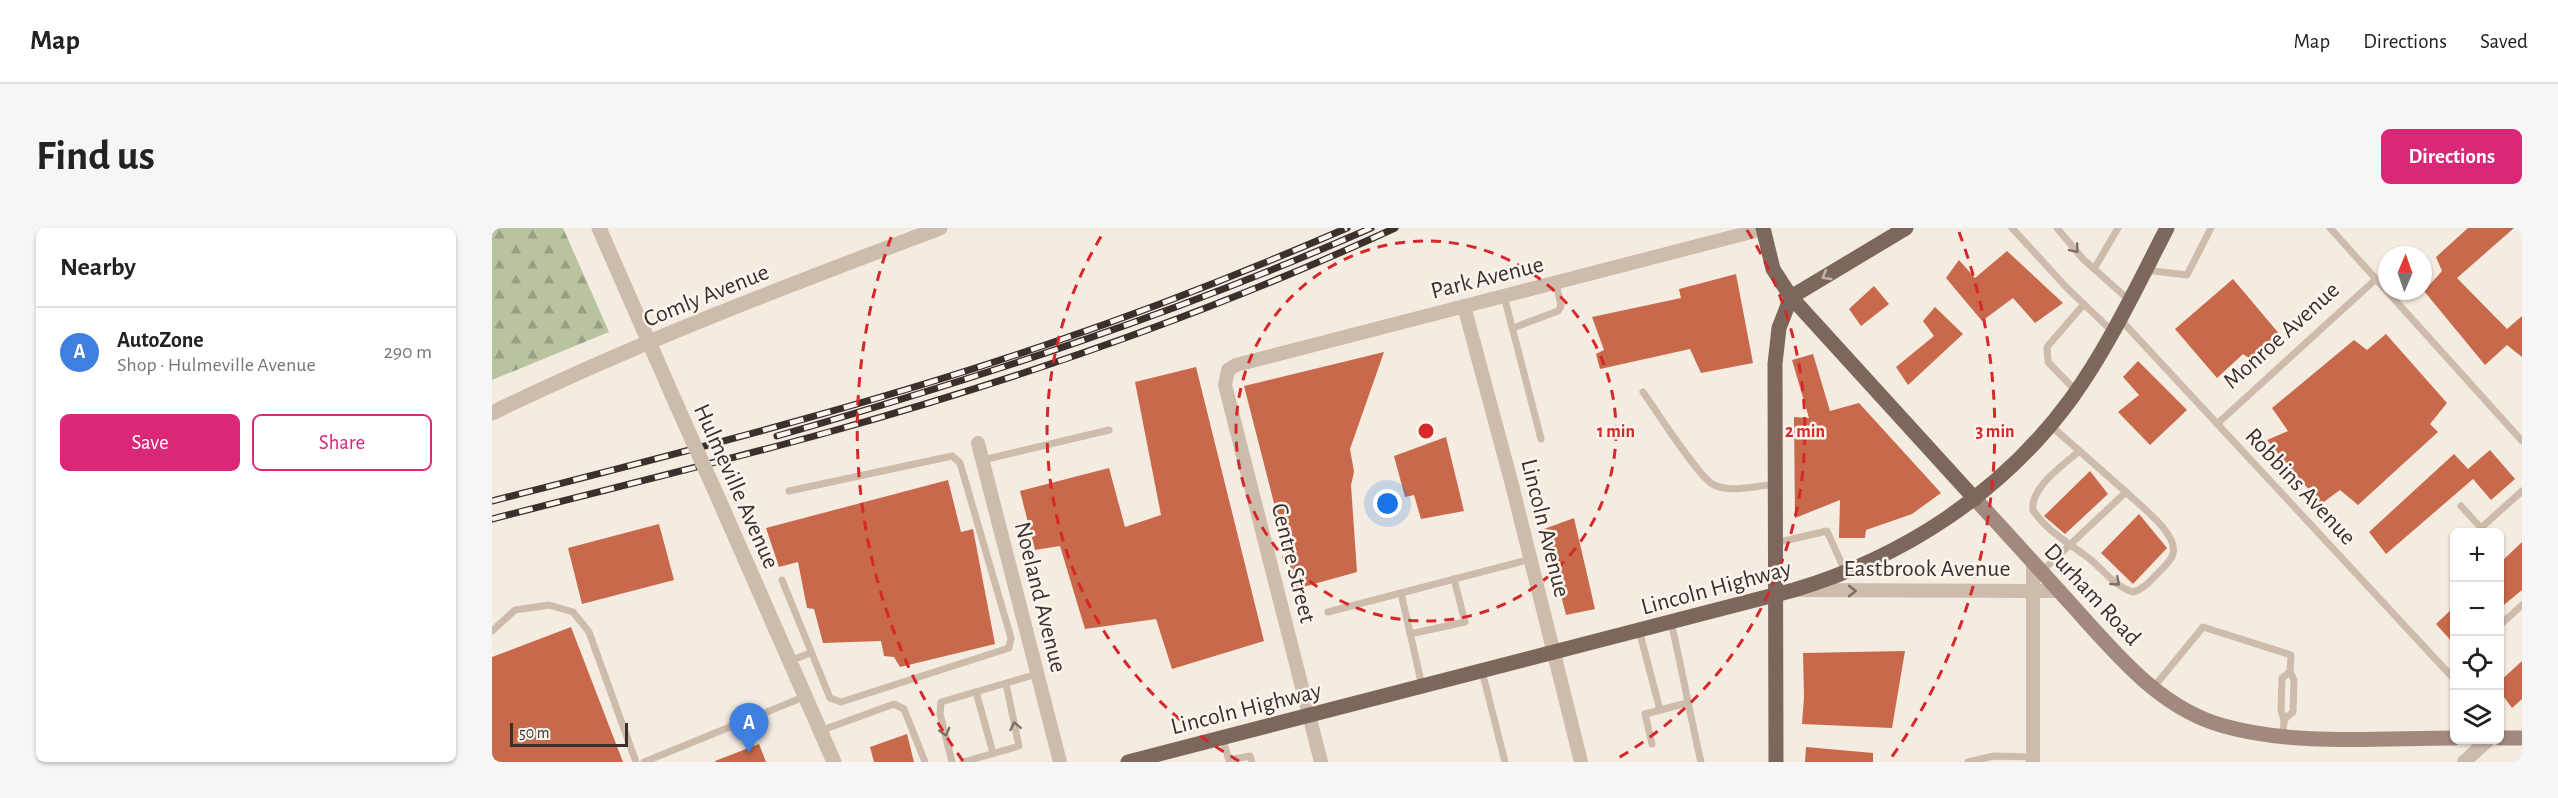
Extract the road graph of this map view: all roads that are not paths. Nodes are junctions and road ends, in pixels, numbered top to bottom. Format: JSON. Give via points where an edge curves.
{"nodes":[{"id":1,"x":599,"y":228,"type":"edge"},
{"id":2,"x":940,"y":228,"type":"edge"},
{"id":3,"x":1764,"y":228,"type":"edge"},
{"id":4,"x":1906,"y":228,"type":"edge"},
{"id":5,"x":2012,"y":228,"type":"edge"},
{"id":6,"x":2057,"y":228,"type":"edge"},
{"id":7,"x":2118,"y":228,"type":"edge"},
{"id":8,"x":2167,"y":228,"type":"edge"},
{"id":9,"x":2211,"y":228,"type":"edge"},
{"id":10,"x":2330,"y":228,"type":"edge"},
{"id":11,"x":2094,"y":269,"type":"junction"},
{"id":12,"x":2145,"y":270,"type":"junction"},
{"id":13,"x":2376,"y":279,"type":"junction"},
{"id":14,"x":1556,"y":283,"type":"junction"},
{"id":15,"x":1504,"y":296,"type":"junction"},
{"id":16,"x":1791,"y":297,"type":"junction"},
{"id":17,"x":2129,"y":300,"type":"junction"},
{"id":18,"x":2084,"y":304,"type":"junction"},
{"id":19,"x":1464,"y":306,"type":"junction"},
{"id":20,"x":2116,"y":325,"type":"junction"},
{"id":21,"x":1513,"y":328,"type":"junction"},
{"id":22,"x":649,"y":341,"type":"junction"},
{"id":23,"x":1225,"y":374,"type":"joint"},
{"id":24,"x":2076,"y":391,"type":"junction"},
{"id":25,"x":1643,"y":392,"type":"dead end"},
{"id":26,"x":492,"y":413,"type":"edge"},
{"id":27,"x":2217,"y":424,"type":"junction"},
{"id":28,"x":2050,"y":425,"type":"junction"},
{"id":29,"x":1109,"y":430,"type":"dead end"},
{"id":30,"x":1541,"y":439,"type":"dead end"},
{"id":31,"x":2522,"y":441,"type":"edge"},
{"id":32,"x":978,"y":443,"type":"dead end"},
{"id":33,"x":2079,"y":451,"type":"junction"},
{"id":34,"x":982,"y":460,"type":"junction"},
{"id":35,"x":1775,"y":484,"type":"junction"},
{"id":36,"x":789,"y":490,"type":"dead end"},
{"id":37,"x":2522,"y":491,"type":"edge"},
{"id":38,"x":2126,"y":492,"type":"junction"},
{"id":39,"x":1975,"y":499,"type":"junction"},
{"id":40,"x":2461,"y":506,"type":"dead end"},
{"id":41,"x":1775,"y":543,"type":"junction"},
{"id":42,"x":2070,"y":546,"type":"junction"},
{"id":43,"x":1531,"y":559,"type":"junction"},
{"id":44,"x":2037,"y":567,"type":"junction"},
{"id":45,"x":1846,"y":572,"type":"junction"},
{"id":46,"x":1454,"y":579,"type":"junction"},
{"id":47,"x":782,"y":580,"type":"dead end"},
{"id":48,"x":1794,"y":590,"type":"junction"},
{"id":49,"x":2033,"y":591,"type":"junction"},
{"id":50,"x":2060,"y":591,"type":"junction"},
{"id":51,"x":1401,"y":593,"type":"junction"},
{"id":52,"x":1776,"y":595,"type":"junction"},
{"id":53,"x":2522,"y":604,"type":"edge"},
{"id":54,"x":1328,"y":612,"type":"dead end"},
{"id":55,"x":2504,"y":620,"type":"edge"},
{"id":56,"x":1671,"y":622,"type":"junction"},
{"id":57,"x":1639,"y":630,"type":"junction"},
{"id":58,"x":492,"y":631,"type":"edge"},
{"id":59,"x":1410,"y":634,"type":"junction"},
{"id":60,"x":1554,"y":652,"type":"junction"},
{"id":61,"x":810,"y":653,"type":"junction"},
{"id":62,"x":790,"y":661,"type":"junction"},
{"id":63,"x":1482,"y":670,"type":"junction"},
{"id":64,"x":2290,"y":672,"type":"junction"},
{"id":65,"x":2448,"y":672,"type":"joint"},
{"id":66,"x":1037,"y":674,"type":"junction"},
{"id":67,"x":2450,"y":674,"type":"edge"},
{"id":68,"x":1006,"y":684,"type":"junction"},
{"id":69,"x":1422,"y":686,"type":"junction"},
{"id":70,"x":2153,"y":688,"type":"junction"},
{"id":71,"x":976,"y":692,"type":"junction"},
{"id":72,"x":806,"y":696,"type":"junction"},
{"id":73,"x":1687,"y":703,"type":"junction"},
{"id":74,"x":1660,"y":710,"type":"junction"},
{"id":75,"x":1309,"y":715,"type":"junction"},
{"id":76,"x":2284,"y":720,"type":"junction"},
{"id":77,"x":820,"y":731,"type":"junction"},
{"id":78,"x":2283,"y":736,"type":"junction"},
{"id":79,"x":1222,"y":737,"type":"junction"},
{"id":80,"x":2450,"y":738,"type":"edge"},
{"id":81,"x":1652,"y":744,"type":"dead end"},
{"id":82,"x":2484,"y":744,"type":"edge"},
{"id":83,"x":993,"y":753,"type":"junction"},
{"id":84,"x":2033,"y":759,"type":"edge"},
{"id":85,"x":1226,"y":761,"type":"edge"},
{"id":86,"x":636,"y":762,"type":"edge"},
{"id":87,"x":644,"y":762,"type":"edge"},
{"id":88,"x":834,"y":762,"type":"edge"},
{"id":89,"x":925,"y":762,"type":"edge"},
{"id":90,"x":952,"y":762,"type":"edge"},
{"id":91,"x":963,"y":762,"type":"edge"},
{"id":92,"x":1060,"y":762,"type":"edge"},
{"id":93,"x":1128,"y":762,"type":"edge"},
{"id":94,"x":1252,"y":762,"type":"edge"},
{"id":95,"x":1321,"y":762,"type":"edge"},
{"id":96,"x":1505,"y":762,"type":"edge"},
{"id":97,"x":1581,"y":762,"type":"edge"},
{"id":98,"x":1701,"y":762,"type":"edge"},
{"id":99,"x":1776,"y":762,"type":"edge"},
{"id":100,"x":1968,"y":762,"type":"edge"},
{"id":101,"x":2464,"y":762,"type":"edge"}],
"edges":[{"from":1,"to":22,"type":"street","name":"Hulmeville Avenue"},
{"from":2,"to":22,"type":"street","name":"Comly Avenue"},
{"from":3,"to":14,"type":"street","name":"Park Avenue"},
{"from":3,"to":16,"type":"main road","name":"Durham Road","via":[[1773,269]]},
{"from":4,"to":16,"type":"main road","one_way":true},
{"from":5,"to":18,"type":"lane","name":"Robbins Avenue"},
{"from":6,"to":11,"type":"lane","one_way":true},
{"from":7,"to":11,"type":"lane"},
{"from":8,"to":12,"type":"main road","name":"Lincoln Highway"},
{"from":9,"to":12,"type":"lane","via":[[2187,275]]},
{"from":10,"to":13,"type":"lane"},
{"from":11,"to":17,"type":"lane"},
{"from":12,"to":17,"type":"main road","name":"Lincoln Highway"},
{"from":13,"to":27,"type":"lane","name":"Monroe Avenue"},
{"from":13,"to":31,"type":"lane"},
{"from":14,"to":15,"type":"street","name":"Park Avenue"},
{"from":14,"to":21,"type":"lane","via":[[1561,306],[1558,311]]},
{"from":15,"to":19,"type":"street","name":"Park Avenue"},
{"from":15,"to":21,"type":"lane"},
{"from":16,"to":35,"type":"main road","via":[[1776,346]]},
{"from":16,"to":39,"type":"main road","name":"Durham Road"},
{"from":17,"to":20,"type":"main road","name":"Lincoln Highway"},
{"from":18,"to":20,"type":"lane","name":"Robbins Avenue"},
{"from":18,"to":24,"type":"lane","via":[[2047,347],[2048,362]]},
{"from":19,"to":23,"type":"street","name":"Park Avenue","via":[[1236,365]]},
{"from":19,"to":43,"type":"street","name":"Lincoln Avenue"},
{"from":20,"to":24,"type":"main road","name":"Lincoln Highway"},
{"from":20,"to":27,"type":"lane","name":"Robbins Avenue"},
{"from":21,"to":30,"type":"lane"},
{"from":22,"to":26,"type":"street","name":"Comly Avenue"},
{"from":22,"to":62,"type":"street","name":"Hulmeville Avenue","bridge":true},
{"from":23,"to":75,"type":"street","name":"Centre Street"},
{"from":24,"to":28,"type":"main road","name":"Lincoln Highway"},
{"from":25,"to":35,"type":"lane","via":[[1713,485],[1725,488]]},
{"from":27,"to":65,"type":"lane","name":"Robbins Avenue"},
{"from":28,"to":33,"type":"lane"},
{"from":28,"to":39,"type":"main road","name":"Lincoln Highway"},
{"from":29,"to":34,"type":"lane"},
{"from":32,"to":34,"type":"street","name":"Noeland Avenue"},
{"from":33,"to":38,"type":"lane"},
{"from":33,"to":42,"type":"lane","via":[[2038,490],[2032,506],[2037,517]]},
{"from":34,"to":66,"type":"street","name":"Noeland Avenue"},
{"from":35,"to":41,"type":"main road"},
{"from":36,"to":61,"type":"lane","via":[[952,456],[960,463],[1011,638],[1009,648],[841,702],[830,698]]},
{"from":37,"to":40,"type":"lane","via":[[2481,528]]},
{"from":38,"to":42,"type":"lane"},
{"from":42,"to":38,"type":"lane","one_way":true,"via":[[2125,590],[2138,591],[2159,572],[2173,554],[2173,542],[2168,532]]},
{"from":39,"to":44,"type":"main road","name":"Durham Road"},
{"from":39,"to":45,"type":"main road","name":"Lincoln Highway","via":[[1893,552]]},
{"from":41,"to":45,"type":"lane","via":[[1827,531]]},
{"from":41,"to":52,"type":"main road"},
{"from":42,"to":44,"type":"lane"},
{"from":43,"to":46,"type":"lane"},
{"from":43,"to":60,"type":"street","name":"Lincoln Avenue"},
{"from":44,"to":49,"type":"street"},
{"from":44,"to":50,"type":"main road","name":"Durham Road"},
{"from":45,"to":48,"type":"main road","name":"Lincoln Highway"},
{"from":46,"to":51,"type":"lane"},
{"from":46,"to":59,"type":"lane","via":[[1465,622]]},
{"from":47,"to":61,"type":"lane"},
{"from":48,"to":49,"type":"street","name":"Eastbrook Avenue","one_way":true},
{"from":48,"to":52,"type":"main road","name":"Lincoln Highway"},
{"from":49,"to":50,"type":"street","name":"Eastbrook Avenue"},
{"from":49,"to":84,"type":"street"},
{"from":50,"to":70,"type":"main road","name":"Durham Road","via":[[2114,652]]},
{"from":51,"to":54,"type":"lane"},
{"from":51,"to":59,"type":"lane"},
{"from":52,"to":56,"type":"main road","name":"Lincoln Highway"},
{"from":52,"to":99,"type":"main road"},
{"from":53,"to":55,"type":"lane"},
{"from":56,"to":57,"type":"main road","name":"Lincoln Highway"},
{"from":56,"to":73,"type":"lane","via":[[1687,687]]},
{"from":57,"to":60,"type":"main road","name":"Lincoln Highway"},
{"from":57,"to":74,"type":"lane"},
{"from":58,"to":86,"type":"lane","via":[[515,610],[549,604],[573,612],[589,632]]},
{"from":59,"to":69,"type":"lane"},
{"from":60,"to":63,"type":"main road","name":"Lincoln Highway"},
{"from":60,"to":97,"type":"street","name":"Lincoln Avenue"},
{"from":61,"to":62,"type":"lane"},
{"from":62,"to":72,"type":"street","name":"Hulmeville Avenue"},
{"from":63,"to":69,"type":"main road","name":"Lincoln Highway"},
{"from":63,"to":96,"type":"lane"},
{"from":64,"to":70,"type":"lane","via":[[2291,655],[2203,627]]},
{"from":64,"to":76,"type":"lane","via":[[2282,678]]},
{"from":64,"to":76,"type":"lane","via":[[2294,680],[2293,712]]},
{"from":65,"to":67,"type":"lane","name":"Robbins Avenue"},
{"from":66,"to":68,"type":"lane"},
{"from":66,"to":92,"type":"street","name":"Noeland Avenue"},
{"from":68,"to":71,"type":"lane"},
{"from":83,"to":68,"type":"lane","one_way":true,"via":[[1019,746]]},
{"from":69,"to":75,"type":"main road","name":"Lincoln Highway"},
{"from":70,"to":78,"type":"main road","name":"Durham Road","via":[[2174,704],[2222,726]]},
{"from":71,"to":83,"type":"lane"},
{"from":71,"to":90,"type":"lane","one_way":true,"via":[[941,702],[940,714]]},
{"from":72,"to":77,"type":"street","name":"Hulmeville Avenue"},
{"from":72,"to":87,"type":"lane"},
{"from":73,"to":74,"type":"lane"},
{"from":73,"to":98,"type":"lane"},
{"from":74,"to":81,"type":"lane","via":[[1645,714]]},
{"from":75,"to":79,"type":"main road","name":"Lincoln Highway"},
{"from":75,"to":95,"type":"street","name":"Centre Street"},
{"from":76,"to":78,"type":"lane"},
{"from":77,"to":88,"type":"street","name":"Hulmeville Avenue"},
{"from":77,"to":89,"type":"lane","via":[[894,705],[904,709]]},
{"from":78,"to":80,"type":"main road","name":"Durham Road"},
{"from":79,"to":85,"type":"lane"},
{"from":79,"to":93,"type":"main road","name":"Lincoln Highway"},
{"from":82,"to":101,"type":"street"},
{"from":83,"to":91,"type":"lane"},
{"from":84,"to":100,"type":"lane","via":[[1994,756]]},
{"from":85,"to":94,"type":"lane","via":[[1250,756]]}]}
